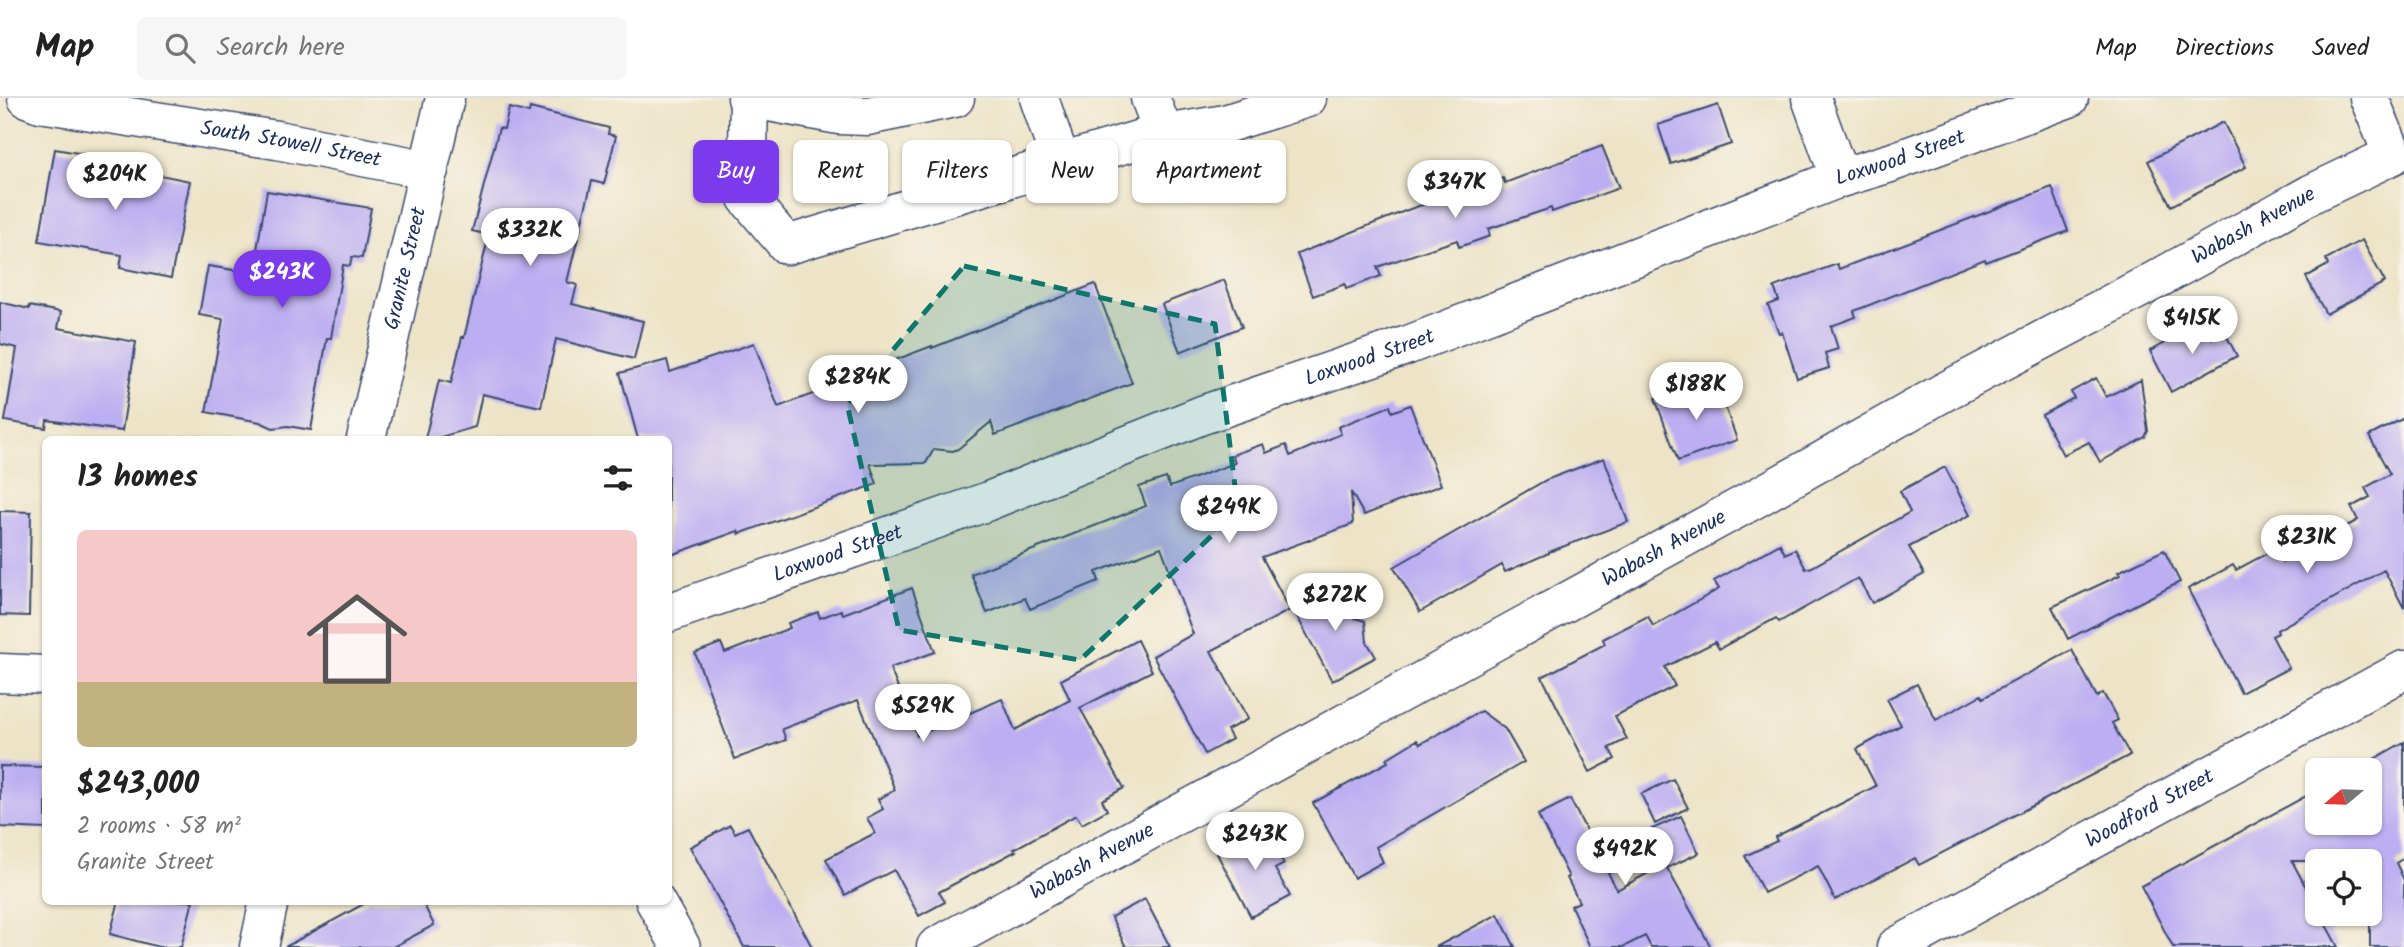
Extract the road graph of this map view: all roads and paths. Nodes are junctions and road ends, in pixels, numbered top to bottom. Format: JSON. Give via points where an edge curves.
{"nodes":[{"id":1,"x":27,"y":98,"type":"edge"},
{"id":2,"x":445,"y":98,"type":"edge"},
{"id":3,"x":748,"y":98,"type":"edge"},
{"id":4,"x":956,"y":98,"type":"edge"},
{"id":5,"x":1039,"y":98,"type":"edge"},
{"id":6,"x":1150,"y":98,"type":"edge"},
{"id":7,"x":1811,"y":98,"type":"edge"},
{"id":8,"x":2069,"y":98,"type":"edge"},
{"id":9,"x":2369,"y":98,"type":"edge"},
{"id":10,"x":1282,"y":102,"type":"edge"},
{"id":11,"x":1164,"y":134,"type":"junction"},
{"id":12,"x":1053,"y":140,"type":"edge"},
{"id":13,"x":1118,"y":146,"type":"edge"},
{"id":14,"x":429,"y":170,"type":"junction"},
{"id":15,"x":1026,"y":173,"type":"edge"},
{"id":16,"x":1840,"y":178,"type":"junction"},
{"id":17,"x":367,"y":436,"type":"edge"},
{"id":18,"x":672,"y":612,"type":"edge"},
{"id":19,"x":2404,"y":670,"type":"edge"},
{"id":20,"x":0,"y":673,"type":"edge"},
{"id":21,"x":42,"y":675,"type":"edge"},
{"id":22,"x":268,"y":905,"type":"edge"},
{"id":23,"x":657,"y":905,"type":"edge"},
{"id":24,"x":260,"y":947,"type":"edge"},
{"id":25,"x":681,"y":947,"type":"edge"},
{"id":26,"x":936,"y":947,"type":"edge"},
{"id":27,"x":1896,"y":947,"type":"edge"}],
"edges":[{"from":1,"to":14,"type":"street","name":"South Stowell Street"},
{"from":2,"to":14,"type":"street","name":"Granite Street"},
{"from":3,"to":4,"type":"street","via":[[868,116]]},
{"from":3,"to":15,"type":"street","via":[[747,198],[787,245]]},
{"from":5,"to":12,"type":"street"},
{"from":6,"to":11,"type":"street"},
{"from":7,"to":16,"type":"street"},
{"from":8,"to":16,"type":"street","name":"Loxwood Street"},
{"from":9,"to":26,"type":"street","name":"Wabash Avenue","via":[[2393,155],[2311,194],[1944,393]]},
{"from":10,"to":11,"type":"street","via":[[1225,124]]},
{"from":11,"to":13,"type":"street"},
{"from":14,"to":17,"type":"street","name":"Granite Street"},
{"from":16,"to":18,"type":"street","name":"Loxwood Street","via":[[1408,345],[1202,415],[986,502]]},
{"from":19,"to":27,"type":"street","name":"Woodford Street"},
{"from":20,"to":21,"type":"street"},
{"from":22,"to":24,"type":"street"},
{"from":23,"to":25,"type":"street"}]}
